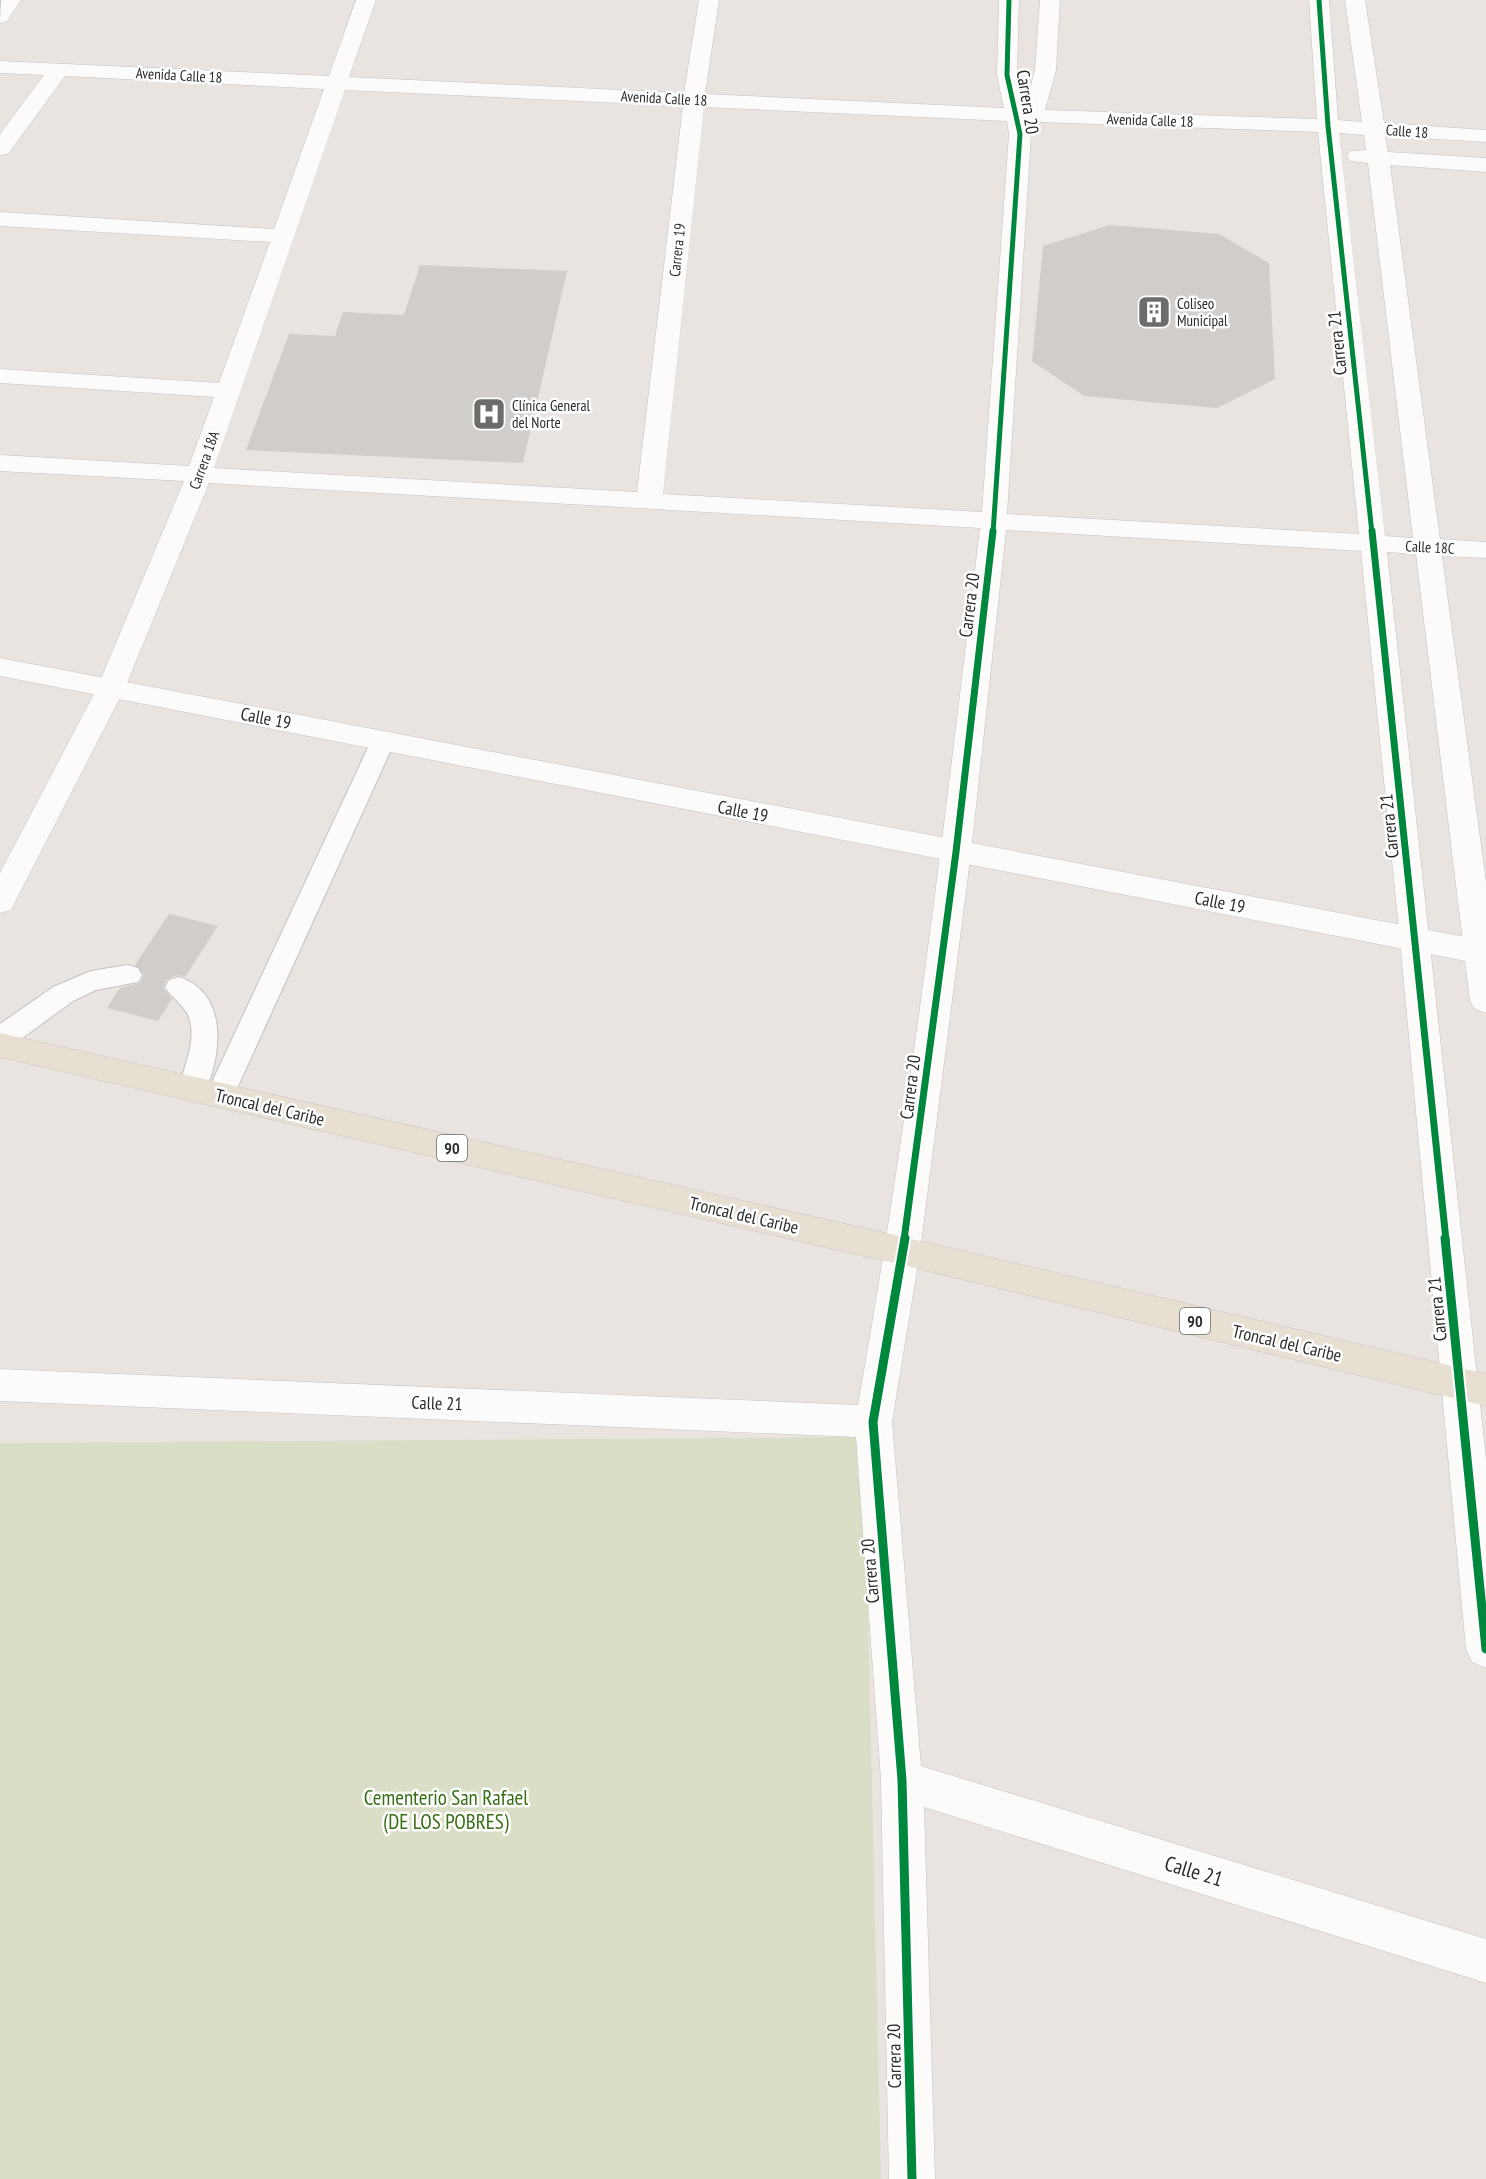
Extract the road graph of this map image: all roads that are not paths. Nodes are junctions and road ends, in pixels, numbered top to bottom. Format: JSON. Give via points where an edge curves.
{"nodes":[{"id":1,"x":11,"y":0,"type":"edge"},
{"id":2,"x":366,"y":0,"type":"edge"},
{"id":3,"x":710,"y":0,"type":"edge"},
{"id":4,"x":1009,"y":0,"type":"edge"},
{"id":5,"x":1050,"y":0,"type":"edge"},
{"id":6,"x":1319,"y":0,"type":"edge"},
{"id":7,"x":1355,"y":0,"type":"edge"},
{"id":8,"x":0,"y":18,"type":"edge"},
{"id":9,"x":0,"y":67,"type":"edge"},
{"id":10,"x":59,"y":70,"type":"junction"},
{"id":11,"x":336,"y":83,"type":"junction"},
{"id":12,"x":694,"y":99,"type":"junction"},
{"id":13,"x":1023,"y":121,"type":"junction"},
{"id":14,"x":1372,"y":129,"type":"junction"},
{"id":15,"x":1486,"y":136,"type":"edge"},
{"id":16,"x":1330,"y":140,"type":"junction"},
{"id":17,"x":0,"y":149,"type":"edge"},
{"id":18,"x":1378,"y":158,"type":"junction"},
{"id":19,"x":1486,"y":165,"type":"edge"},
{"id":20,"x":0,"y":219,"type":"edge"},
{"id":21,"x":283,"y":236,"type":"junction"},
{"id":22,"x":0,"y":376,"type":"edge"},
{"id":23,"x":228,"y":391,"type":"junction"},
{"id":24,"x":0,"y":464,"type":"edge"},
{"id":25,"x":199,"y":475,"type":"junction"},
{"id":26,"x":649,"y":501,"type":"junction"},
{"id":27,"x":994,"y":521,"type":"junction"},
{"id":28,"x":1374,"y":544,"type":"junction"},
{"id":29,"x":1427,"y":547,"type":"junction"},
{"id":30,"x":1486,"y":550,"type":"edge"},
{"id":31,"x":0,"y":667,"type":"edge"},
{"id":32,"x":111,"y":688,"type":"junction"},
{"id":33,"x":383,"y":741,"type":"junction"},
{"id":34,"x":956,"y":852,"type":"junction"},
{"id":35,"x":0,"y":902,"type":"edge"},
{"id":36,"x":1416,"y":940,"type":"junction"},
{"id":37,"x":1484,"y":953,"type":"edge"},
{"id":38,"x":128,"y":975,"type":"dead end"},
{"id":39,"x":179,"y":987,"type":"dead end"},
{"id":40,"x":1486,"y":1000,"type":"edge"},
{"id":41,"x":0,"y":1039,"type":"edge"},
{"id":42,"x":0,"y":1045,"type":"edge"},
{"id":43,"x":206,"y":1092,"type":"junction"},
{"id":44,"x":903,"y":1251,"type":"junction"},
{"id":45,"x":0,"y":1385,"type":"edge"},
{"id":46,"x":1473,"y":1387,"type":"edge"},
{"id":47,"x":873,"y":1422,"type":"junction"},
{"id":48,"x":1486,"y":1649,"type":"edge"},
{"id":49,"x":902,"y":1780,"type":"junction"},
{"id":50,"x":1486,"y":1961,"type":"edge"},
{"id":51,"x":912,"y":2179,"type":"edge"}],
"edges":[{"from":1,"to":8,"type":"street"},
{"from":2,"to":11,"type":"street","name":"Carrera 18A"},
{"from":3,"to":12,"type":"street","name":"Carrera 19"},
{"from":4,"to":13,"type":"street","name":"Carrera 20","via":[[1007,75]]},
{"from":5,"to":13,"type":"street","name":"Carrera 20","via":[[1046,77]]},
{"from":6,"to":16,"type":"street","name":"Carrera 21"},
{"from":7,"to":14,"type":"street"},
{"from":9,"to":10,"type":"street","name":"Avenida Calle 18"},
{"from":10,"to":11,"type":"street","name":"Avenida Calle 18"},
{"from":10,"to":17,"type":"street"},
{"from":11,"to":12,"type":"street","name":"Avenida Calle 18"},
{"from":11,"to":21,"type":"street","name":"Carrera 18A"},
{"from":12,"to":13,"type":"street","name":"Avenida Calle 18"},
{"from":12,"to":26,"type":"street","name":"Carrera 19"},
{"from":13,"to":16,"type":"street","name":"Avenida Calle 18"},
{"from":13,"to":27,"type":"street","name":"Carrera 20"},
{"from":14,"to":15,"type":"street","name":"Calle 18"},
{"from":14,"to":16,"type":"street","name":"Calle 18"},
{"from":14,"to":18,"type":"street"},
{"from":16,"to":18,"type":"street","name":"Calle 18"},
{"from":16,"to":28,"type":"street","name":"Carrera 21"},
{"from":18,"to":19,"type":"street","name":"Calle 18"},
{"from":18,"to":29,"type":"street"},
{"from":20,"to":21,"type":"street"},
{"from":21,"to":23,"type":"street","name":"Carrera 18A"},
{"from":22,"to":23,"type":"street"},
{"from":23,"to":25,"type":"street","name":"Carrera 18A"},
{"from":24,"to":25,"type":"street","name":"Calle 18C"},
{"from":25,"to":26,"type":"street","name":"Calle 18C"},
{"from":25,"to":32,"type":"street","name":"Carrera 18A"},
{"from":26,"to":27,"type":"street","name":"Calle 18C"},
{"from":27,"to":28,"type":"street","name":"Calle 18C"},
{"from":27,"to":34,"type":"street","name":"Carrera 20"},
{"from":28,"to":29,"type":"street","name":"Calle 18C"},
{"from":28,"to":36,"type":"street","name":"Carrera 21"},
{"from":29,"to":30,"type":"street","name":"Calle 18C"},
{"from":29,"to":37,"type":"street"},
{"from":31,"to":32,"type":"street","name":"Calle 19"},
{"from":32,"to":33,"type":"street","name":"Calle 19"},
{"from":32,"to":35,"type":"street","name":"Carrera 18A"},
{"from":33,"to":34,"type":"street","name":"Calle 19"},
{"from":33,"to":43,"type":"lane"},
{"from":34,"to":36,"type":"street","name":"Calle 19"},
{"from":34,"to":44,"type":"street","name":"Carrera 20"},
{"from":36,"to":37,"type":"street","name":"Calle 19"},
{"from":36,"to":46,"type":"street","name":"Carrera 21"},
{"from":37,"to":40,"type":"street"},
{"from":38,"to":41,"type":"lane","via":[[91,981],[63,994]]},
{"from":39,"to":43,"type":"lane","via":[[195,1000],[207,1032]]},
{"from":42,"to":43,"type":"main road","name":"Troncal del Caribe","number":"90"},
{"from":43,"to":44,"type":"main road","name":"Troncal del Caribe","number":"90"},
{"from":44,"to":46,"type":"main road","name":"Troncal del Caribe","number":"90"},
{"from":44,"to":47,"type":"street","name":"Carrera 20"},
{"from":45,"to":47,"type":"street","name":"Calle 21"},
{"from":46,"to":48,"type":"street","name":"Carrera 21"},
{"from":47,"to":49,"type":"street","name":"Carrera 20"},
{"from":49,"to":50,"type":"street","name":"Calle 21"},
{"from":49,"to":51,"type":"street","name":"Carrera 20"}]}
